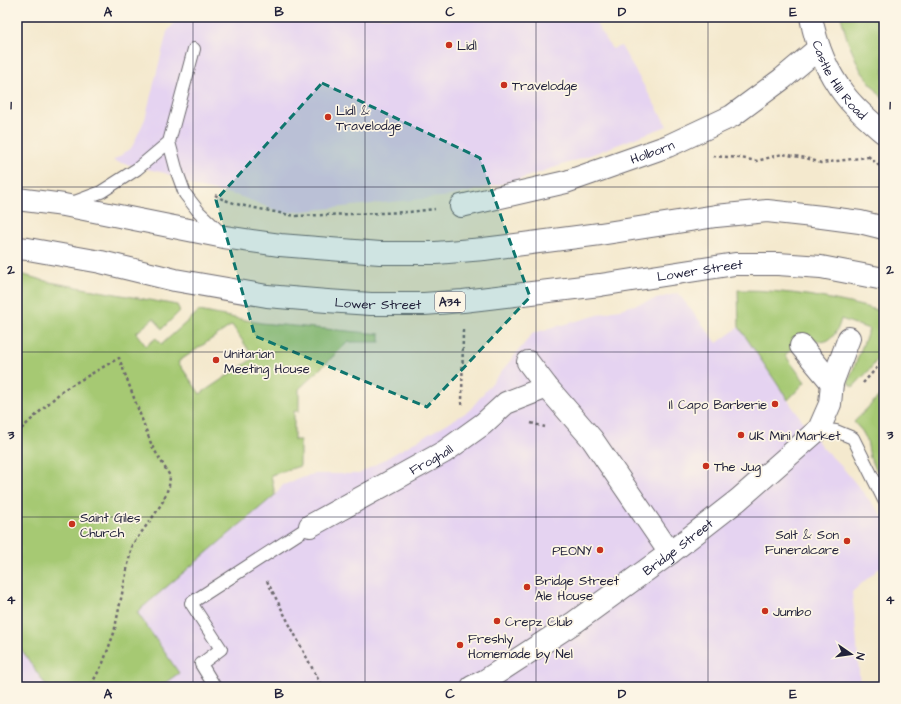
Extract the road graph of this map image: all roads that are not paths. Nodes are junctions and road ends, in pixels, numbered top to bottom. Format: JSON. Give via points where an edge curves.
{"nodes":[{"id":1,"x":811,"y":17,"type":"edge"},
{"id":2,"x":819,"y":48,"type":"junction"},
{"id":3,"x":194,"y":49,"type":"dead end"},
{"id":4,"x":884,"y":134,"type":"edge"},
{"id":5,"x":169,"y":142,"type":"junction"},
{"id":6,"x":17,"y":199,"type":"edge"},
{"id":7,"x":64,"y":205,"type":"junction"},
{"id":8,"x":461,"y":206,"type":"road end"},
{"id":9,"x":884,"y":228,"type":"edge"},
{"id":10,"x":224,"y":237,"type":"junction"},
{"id":11,"x":17,"y":248,"type":"edge"},
{"id":12,"x":884,"y":279,"type":"edge"},
{"id":13,"x":849,"y":338,"type":"dead end"},
{"id":14,"x":801,"y":346,"type":"dead end"},
{"id":15,"x":528,"y":362,"type":"dead end"},
{"id":16,"x":832,"y":383,"type":"junction"},
{"id":17,"x":547,"y":387,"type":"junction"},
{"id":18,"x":819,"y":429,"type":"junction"},
{"id":19,"x":884,"y":500,"type":"edge"},
{"id":20,"x":310,"y":526,"type":"joint"},
{"id":21,"x":670,"y":553,"type":"junction"},
{"id":22,"x":480,"y":685,"type":"edge"},
{"id":23,"x":215,"y":687,"type":"edge"}],
"edges":[{"from":1,"to":2,"type":"main road","name":"Castle Hill Road"},
{"from":2,"to":4,"type":"main road","name":"Castle Hill Road","via":[[844,94]]},
{"from":2,"to":8,"type":"main road","name":"Holborn","via":[[732,116],[668,146],[566,182]]},
{"from":3,"to":5,"type":"lane"},
{"from":5,"to":7,"type":"lane","via":[[137,169],[101,192]]},
{"from":5,"to":10,"type":"lane","via":[[185,194],[198,212]]},
{"from":6,"to":7,"type":"main road"},
{"from":7,"to":10,"type":"main road"},
{"from":9,"to":10,"type":"main road","via":[[860,222],[767,211],[484,249],[380,254]]},
{"from":11,"to":12,"type":"main road","name":"Lower Street","number":"A34","via":[[101,262],[175,280],[267,296],[371,304],[463,301],[600,285],[735,264],[822,267]]},
{"from":13,"to":16,"type":"main road","name":"Bridge Street"},
{"from":14,"to":16,"type":"main road"},
{"from":15,"to":17,"type":"main road"},
{"from":16,"to":18,"type":"main road","name":"Bridge Street","via":[[830,404]]},
{"from":17,"to":20,"type":"main road","name":"Froghall","via":[[506,403],[484,424],[444,452]]},
{"from":17,"to":21,"type":"main road","via":[[592,439]]},
{"from":18,"to":19,"type":"lane","via":[[836,431],[853,438]]},
{"from":18,"to":21,"type":"main road","name":"Bridge Street","via":[[738,500]]},
{"from":20,"to":23,"type":"lane","via":[[191,603],[221,649],[201,664]]},
{"from":21,"to":22,"type":"main road","name":"Bridge Street"}]}
